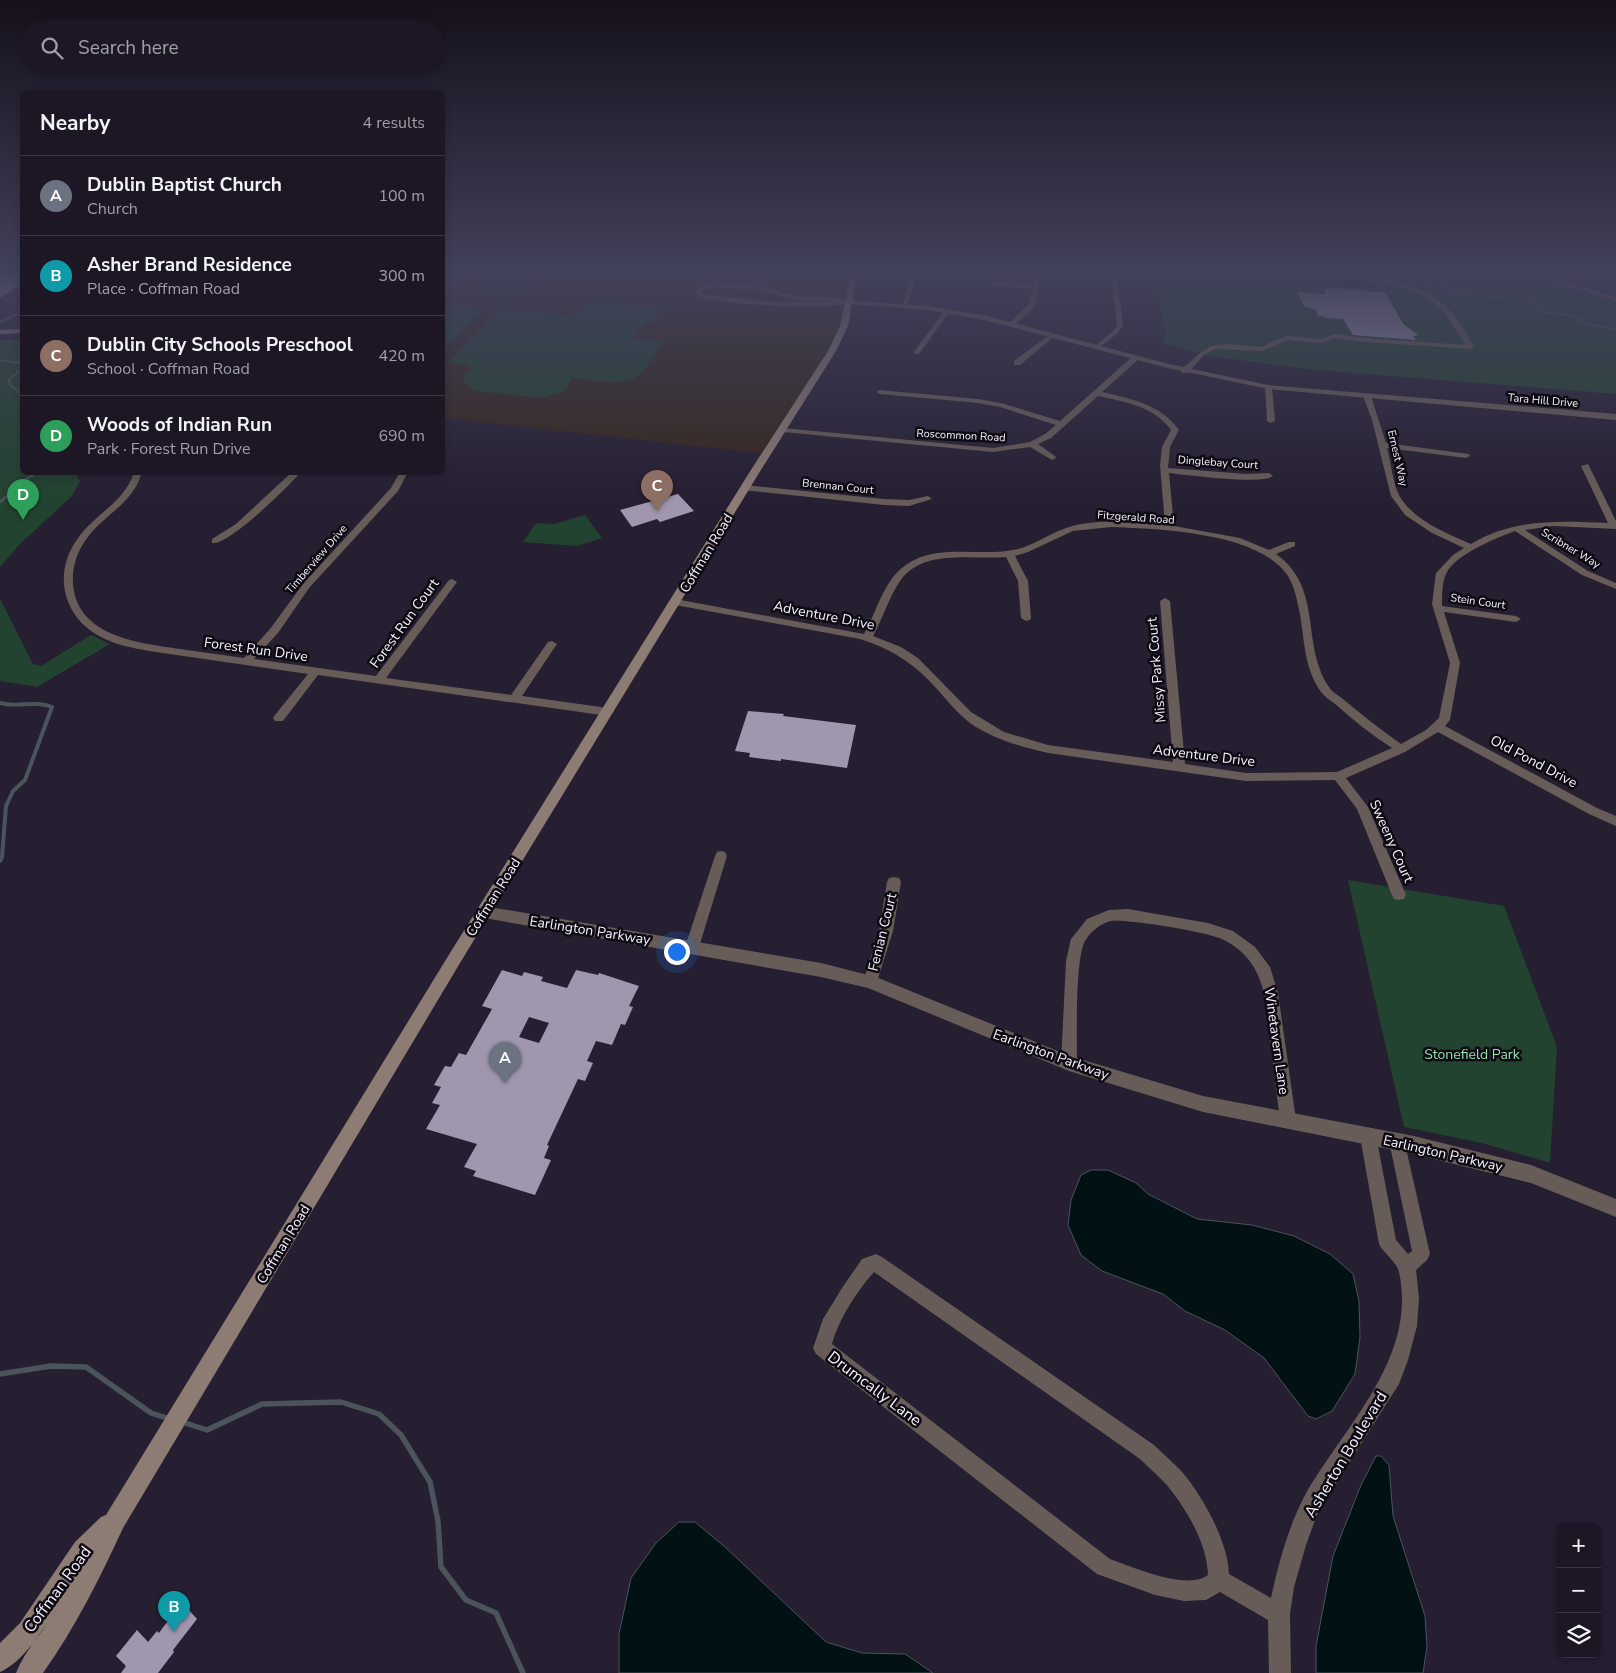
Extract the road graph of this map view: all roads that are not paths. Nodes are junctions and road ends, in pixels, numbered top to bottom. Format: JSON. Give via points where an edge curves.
{"nodes":[{"id":1,"x":834,"y":349,"type":"edge"},
{"id":2,"x":919,"y":349,"type":"edge"},
{"id":3,"x":1034,"y":349,"type":"edge"},
{"id":4,"x":1104,"y":349,"type":"edge"},
{"id":5,"x":1209,"y":349,"type":"edge"},
{"id":6,"x":916,"y":353,"type":"dead end"},
{"id":7,"x":1136,"y":358,"type":"junction"},
{"id":8,"x":1016,"y":363,"type":"dead end"},
{"id":9,"x":1185,"y":371,"type":"junction"},
{"id":10,"x":1268,"y":387,"type":"junction"},
{"id":11,"x":880,"y":392,"type":"dead end"},
{"id":12,"x":1097,"y":393,"type":"junction"},
{"id":13,"x":1367,"y":396,"type":"junction"},
{"id":14,"x":1616,"y":417,"type":"edge"},
{"id":15,"x":1271,"y":421,"type":"dead end"},
{"id":16,"x":1061,"y":424,"type":"junction"},
{"id":17,"x":783,"y":430,"type":"junction"},
{"id":18,"x":1032,"y":444,"type":"junction"},
{"id":19,"x":1383,"y":446,"type":"junction"},
{"id":20,"x":1466,"y":456,"type":"dead end"},
{"id":21,"x":1052,"y":458,"type":"dead end"},
{"id":22,"x":1585,"y":466,"type":"dead end"},
{"id":23,"x":1164,"y":470,"type":"junction"},
{"id":24,"x":137,"y":475,"type":"edge"},
{"id":25,"x":294,"y":475,"type":"edge"},
{"id":26,"x":402,"y":475,"type":"edge"},
{"id":27,"x":1269,"y":476,"type":"dead end"},
{"id":28,"x":745,"y":488,"type":"junction"},
{"id":29,"x":928,"y":499,"type":"dead end"},
{"id":30,"x":1615,"y":526,"type":"edge"},
{"id":31,"x":1516,"y":528,"type":"junction"},
{"id":32,"x":1170,"y":530,"type":"junction"},
{"id":33,"x":215,"y":541,"type":"dead end"},
{"id":34,"x":1292,"y":544,"type":"dead end"},
{"id":35,"x":1470,"y":548,"type":"junction"},
{"id":36,"x":1009,"y":554,"type":"junction"},
{"id":37,"x":1270,"y":554,"type":"junction"},
{"id":38,"x":452,"y":582,"type":"dead end"},
{"id":39,"x":1616,"y":586,"type":"edge"},
{"id":40,"x":1166,"y":601,"type":"dead end"},
{"id":41,"x":675,"y":602,"type":"junction"},
{"id":42,"x":1438,"y":608,"type":"junction"},
{"id":43,"x":1026,"y":618,"type":"dead end"},
{"id":44,"x":1516,"y":619,"type":"dead end"},
{"id":45,"x":868,"y":638,"type":"junction"},
{"id":46,"x":552,"y":644,"type":"dead end"},
{"id":47,"x":246,"y":662,"type":"junction"},
{"id":48,"x":316,"y":671,"type":"junction"},
{"id":49,"x":379,"y":680,"type":"junction"},
{"id":50,"x":514,"y":699,"type":"junction"},
{"id":51,"x":608,"y":712,"type":"junction"},
{"id":52,"x":279,"y":718,"type":"dead end"},
{"id":53,"x":1438,"y":727,"type":"junction"},
{"id":54,"x":1400,"y":749,"type":"junction"},
{"id":55,"x":1180,"y":767,"type":"junction"},
{"id":56,"x":1338,"y":776,"type":"junction"},
{"id":57,"x":1616,"y":821,"type":"edge"},
{"id":58,"x":721,"y":856,"type":"dead end"},
{"id":59,"x":894,"y":882,"type":"dead end"},
{"id":60,"x":1399,"y":895,"type":"dead end"},
{"id":61,"x":484,"y":912,"type":"junction"},
{"id":62,"x":692,"y":946,"type":"junction"},
{"id":63,"x":870,"y":982,"type":"junction"},
{"id":64,"x":1070,"y":1063,"type":"junction"},
{"id":65,"x":1288,"y":1120,"type":"junction"},
{"id":66,"x":1368,"y":1136,"type":"junction"},
{"id":67,"x":1397,"y":1142,"type":"junction"},
{"id":68,"x":1616,"y":1208,"type":"edge"},
{"id":69,"x":1407,"y":1266,"type":"junction"},
{"id":70,"x":115,"y":1520,"type":"junction"},
{"id":71,"x":1219,"y":1580,"type":"junction"},
{"id":72,"x":1279,"y":1615,"type":"junction"},
{"id":73,"x":0,"y":1660,"type":"edge"},
{"id":74,"x":28,"y":1673,"type":"edge"},
{"id":75,"x":1280,"y":1673,"type":"edge"}],
"edges":[{"from":1,"to":17,"type":"main road","name":"Coffman Road"},
{"from":2,"to":6,"type":"street"},
{"from":3,"to":8,"type":"street"},
{"from":4,"to":7,"type":"street","name":"Tara Hill Drive"},
{"from":5,"to":9,"type":"street"},
{"from":7,"to":9,"type":"street","name":"Tara Hill Drive"},
{"from":7,"to":12,"type":"street","name":"Roscommon Road"},
{"from":9,"to":10,"type":"street","name":"Tara Hill Drive"},
{"from":10,"to":13,"type":"street","name":"Tara Hill Drive"},
{"from":10,"to":15,"type":"street"},
{"from":11,"to":16,"type":"street","via":[[978,401]]},
{"from":12,"to":16,"type":"street","name":"Roscommon Road"},
{"from":12,"to":23,"type":"street","via":[[1144,406],[1169,420],[1175,430],[1166,447]]},
{"from":13,"to":14,"type":"street","name":"Tara Hill Drive"},
{"from":13,"to":19,"type":"street","name":"Ernest Way"},
{"from":16,"to":18,"type":"street","name":"Roscommon Road"},
{"from":17,"to":18,"type":"street","name":"Roscommon Road","via":[[974,449],[1011,449]]},
{"from":17,"to":28,"type":"main road","name":"Coffman Road"},
{"from":18,"to":21,"type":"street"},
{"from":19,"to":20,"type":"street"},
{"from":19,"to":35,"type":"street","name":"Ernest Way","via":[[1395,496],[1408,514]]},
{"from":22,"to":30,"type":"street"},
{"from":23,"to":27,"type":"street","name":"Dinglebay Court","via":[[1246,478]]},
{"from":23,"to":32,"type":"street"},
{"from":24,"to":47,"type":"street","name":"Forest Run Drive","via":[[128,494],[80,541],[67,570],[68,594],[75,609],[97,630],[135,645]]},
{"from":25,"to":33,"type":"street","via":[[239,526]]},
{"from":26,"to":47,"type":"street","name":"Timberview Drive","via":[[395,489],[306,586],[274,631]]},
{"from":28,"to":29,"type":"street","name":"Brennan Court","via":[[884,502],[909,503]]},
{"from":28,"to":41,"type":"main road","name":"Coffman Road"},
{"from":30,"to":31,"type":"street","via":[[1554,523]]},
{"from":31,"to":35,"type":"street"},
{"from":31,"to":39,"type":"street","name":"Scribner Way","via":[[1585,572]]},
{"from":32,"to":36,"type":"street","name":"Fitzgerald Road","via":[[1096,524],[1070,529],[1033,547]]},
{"from":32,"to":37,"type":"street","name":"Fitzgerald Road","via":[[1229,538]]},
{"from":34,"to":37,"type":"street"},
{"from":35,"to":42,"type":"street","via":[[1441,572]]},
{"from":36,"to":43,"type":"street","via":[[1023,581]]},
{"from":36,"to":45,"type":"street","name":"Fitzgerald Road","via":[[959,554],[913,564],[893,581]]},
{"from":37,"to":54,"type":"street","name":"Fitzgerald Road","via":[[1296,581],[1310,660],[1324,688],[1355,717]]},
{"from":38,"to":49,"type":"street","name":"Forest Run Court"},
{"from":40,"to":55,"type":"street","name":"Missy Park Court"},
{"from":41,"to":45,"type":"street","name":"Adventure Drive"},
{"from":41,"to":51,"type":"main road","name":"Coffman Road"},
{"from":42,"to":44,"type":"street","name":"Stein Court"},
{"from":42,"to":53,"type":"street","via":[[1455,663],[1444,720]]},
{"from":45,"to":55,"type":"street","name":"Adventure Drive","via":[[918,663],[972,719],[1006,738],[1048,749]]},
{"from":46,"to":50,"type":"street"},
{"from":47,"to":48,"type":"street","name":"Forest Run Drive"},
{"from":48,"to":49,"type":"street","name":"Forest Run Drive"},
{"from":48,"to":52,"type":"street"},
{"from":49,"to":50,"type":"street","name":"Forest Run Drive"},
{"from":50,"to":51,"type":"street","name":"Forest Run Drive"},
{"from":51,"to":61,"type":"main road","name":"Coffman Road"},
{"from":53,"to":54,"type":"street","name":"Adventure Drive"},
{"from":53,"to":57,"type":"street","name":"Old Pond Drive"},
{"from":54,"to":56,"type":"street","name":"Adventure Drive"},
{"from":55,"to":56,"type":"street","name":"Adventure Drive","via":[[1246,777]]},
{"from":56,"to":60,"type":"street","name":"Sweeny Court","via":[[1362,807]]},
{"from":58,"to":62,"type":"street"},
{"from":59,"to":63,"type":"street","name":"Fenian Court","via":[[886,930]]},
{"from":61,"to":62,"type":"street","name":"Earlington Parkway"},
{"from":61,"to":70,"type":"main road","name":"Coffman Road"},
{"from":62,"to":63,"type":"street","name":"Earlington Parkway"},
{"from":63,"to":64,"type":"street","name":"Earlington Parkway"},
{"from":64,"to":65,"type":"street","name":"Earlington Parkway","via":[[1203,1104]]},
{"from":64,"to":65,"type":"street","name":"Winetavern Lane","via":[[1073,961],[1078,939],[1092,923],[1108,916],[1128,915],[1208,929],[1228,935],[1250,951],[1265,971],[1271,992]]},
{"from":65,"to":66,"type":"street","name":"Earlington Parkway"},
{"from":66,"to":67,"type":"street","name":"Earlington Parkway"},
{"from":66,"to":69,"type":"street","via":[[1388,1244]]},
{"from":67,"to":68,"type":"street","name":"Earlington Parkway","via":[[1531,1174]]},
{"from":67,"to":69,"type":"street","via":[[1421,1254]]},
{"from":69,"to":72,"type":"street","name":"Asherton Boulevard","via":[[1408,1326],[1399,1360],[1392,1377],[1311,1505],[1291,1561]]},
{"from":70,"to":73,"type":"main road","name":"Coffman Road","via":[[83,1550],[28,1632]]},
{"from":70,"to":74,"type":"main road","name":"Coffman Road","via":[[97,1559]]},
{"from":71,"to":71,"type":"street","name":"Drumcally Lane","via":[[1218,1558],[1208,1532],[1180,1485],[1147,1452],[924,1295],[876,1264],[868,1265],[844,1300],[822,1348],[1104,1566],[1144,1581],[1191,1591],[1206,1589]]},
{"from":71,"to":72,"type":"street"},
{"from":72,"to":75,"type":"street","name":"Asherton Boulevard"}]}
